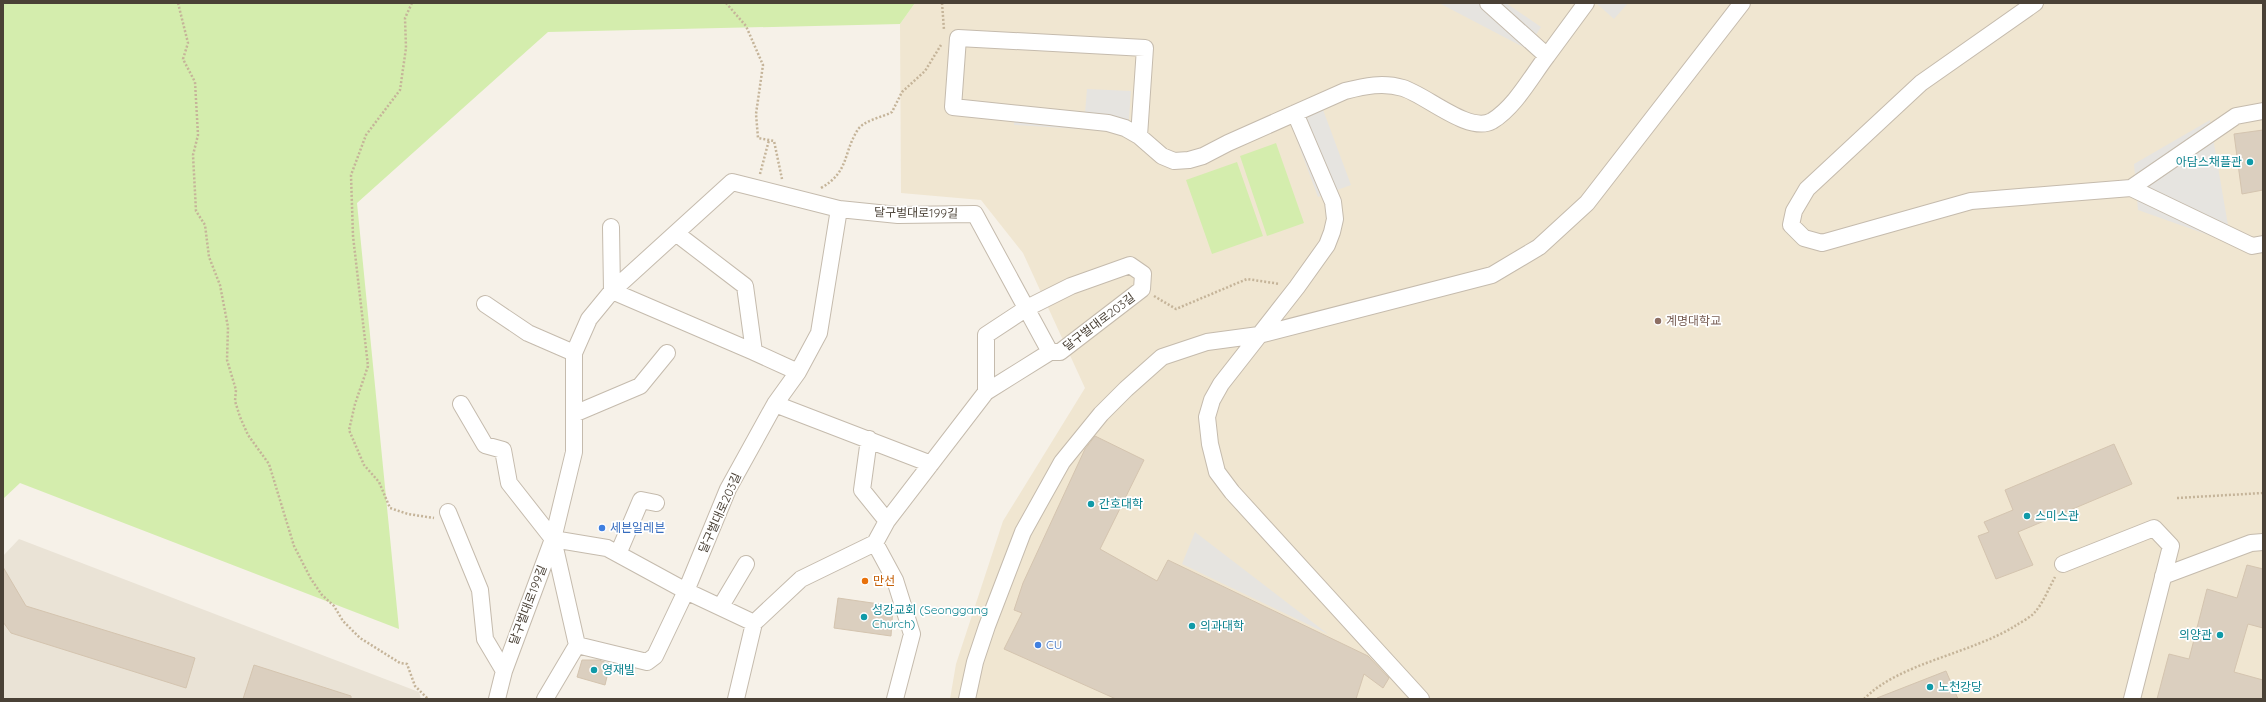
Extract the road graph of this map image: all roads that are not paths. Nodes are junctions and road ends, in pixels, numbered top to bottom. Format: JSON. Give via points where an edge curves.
{"nodes":[{"id":1,"x":1488,"y":3,"type":"edge"},
{"id":2,"x":1586,"y":3,"type":"edge"},
{"id":3,"x":1742,"y":3,"type":"edge"},
{"id":4,"x":2035,"y":3,"type":"edge"},
{"id":5,"x":1547,"y":56,"type":"junction"},
{"id":6,"x":2263,"y":111,"type":"edge"},
{"id":7,"x":1295,"y":113,"type":"junction"},
{"id":8,"x":1139,"y":136,"type":"junction"},
{"id":9,"x":2131,"y":188,"type":"junction"},
{"id":10,"x":839,"y":209,"type":"junction"},
{"id":11,"x":611,"y":227,"type":"dead end"},
{"id":12,"x":677,"y":234,"type":"junction"},
{"id":13,"x":2263,"y":244,"type":"edge"},
{"id":14,"x":612,"y":291,"type":"junction"},
{"id":15,"x":485,"y":304,"type":"dead end"},
{"id":16,"x":1028,"y":308,"type":"junction"},
{"id":17,"x":1259,"y":335,"type":"junction"},
{"id":18,"x":754,"y":352,"type":"junction"},
{"id":19,"x":1050,"y":352,"type":"junction"},
{"id":20,"x":574,"y":353,"type":"junction"},
{"id":21,"x":666,"y":353,"type":"dead end"},
{"id":22,"x":798,"y":372,"type":"junction"},
{"id":23,"x":986,"y":392,"type":"junction"},
{"id":24,"x":461,"y":404,"type":"dead end"},
{"id":25,"x":775,"y":404,"type":"junction"},
{"id":26,"x":574,"y":414,"type":"junction"},
{"id":27,"x":869,"y":440,"type":"junction"},
{"id":28,"x":931,"y":464,"type":"junction"},
{"id":29,"x":656,"y":503,"type":"dead end"},
{"id":30,"x":448,"y":512,"type":"road end"},
{"id":31,"x":887,"y":522,"type":"junction"},
{"id":32,"x":553,"y":539,"type":"junction"},
{"id":33,"x":2263,"y":542,"type":"edge"},
{"id":34,"x":875,"y":543,"type":"junction"},
{"id":35,"x":618,"y":554,"type":"junction"},
{"id":36,"x":746,"y":564,"type":"dead end"},
{"id":37,"x":2063,"y":564,"type":"road end"},
{"id":38,"x":2163,"y":576,"type":"junction"},
{"id":39,"x":686,"y":591,"type":"junction"},
{"id":40,"x":721,"y":606,"type":"junction"},
{"id":41,"x":754,"y":623,"type":"junction"},
{"id":42,"x":577,"y":645,"type":"junction"},
{"id":43,"x":504,"y":671,"type":"junction"},
{"id":44,"x":497,"y":699,"type":"edge"},
{"id":45,"x":544,"y":699,"type":"edge"},
{"id":46,"x":736,"y":699,"type":"edge"},
{"id":47,"x":895,"y":699,"type":"edge"},
{"id":48,"x":967,"y":699,"type":"edge"},
{"id":49,"x":1422,"y":699,"type":"edge"},
{"id":50,"x":2132,"y":699,"type":"edge"}],
"edges":[{"from":1,"to":5,"type":"street"},
{"from":2,"to":5,"type":"street"},
{"from":3,"to":17,"type":"street","via":[[1587,203],[1539,248],[1492,275]]},
{"from":4,"to":9,"type":"street","via":[[1921,83],[1807,189],[1794,211],[1791,225],[1804,238],[1822,243],[1971,201]]},
{"from":5,"to":7,"type":"street","via":[[1508,107],[1490,122],[1473,123],[1403,88],[1384,85],[1363,86],[1345,91]]},
{"from":6,"to":9,"type":"street","via":[[2236,116]]},
{"from":7,"to":8,"type":"street","via":[[1188,160],[1174,162],[1162,156]]},
{"from":7,"to":17,"type":"street","via":[[1334,202],[1335,219],[1327,244],[1298,287]]},
{"from":8,"to":8,"type":"street","via":[[1126,128],[1108,123],[953,107],[958,38],[1145,48]]},
{"from":9,"to":13,"type":"street","via":[[2252,246]]},
{"from":10,"to":12,"type":"street","name":"달구벌대로199길","via":[[732,182]]},
{"from":10,"to":16,"type":"street","name":"달구벌대로199길","via":[[898,215],[975,214]]},
{"from":10,"to":22,"type":"street","name":"달구벌대로203길","via":[[819,333]]},
{"from":11,"to":14,"type":"street"},
{"from":12,"to":14,"type":"street","name":"달구벌대로199길"},
{"from":12,"to":18,"type":"street","via":[[744,286]]},
{"from":14,"to":18,"type":"street"},
{"from":14,"to":20,"type":"street","name":"달구벌대로199길","via":[[589,318]]},
{"from":15,"to":20,"type":"street","via":[[528,333]]},
{"from":16,"to":19,"type":"street","name":"달구벌대로199길"},
{"from":16,"to":19,"type":"street","name":"달구벌대로203길","via":[[1071,286],[1130,265],[1143,274],[1142,289],[1060,352]]},
{"from":16,"to":23,"type":"street","name":"달구벌대로203길","via":[[986,334]]},
{"from":17,"to":48,"type":"street","via":[[1208,342],[1162,357],[1101,414],[1062,462],[1023,532],[1004,578],[975,662]]},
{"from":17,"to":49,"type":"street","via":[[1212,400],[1207,417],[1217,472],[1324,595]]},
{"from":18,"to":22,"type":"street"},
{"from":19,"to":23,"type":"street","name":"달구벌대로203길"},
{"from":20,"to":26,"type":"street","name":"달구벌대로199길"},
{"from":21,"to":26,"type":"street","via":[[640,386]]},
{"from":22,"to":25,"type":"street","name":"달구벌대로203길"},
{"from":23,"to":28,"type":"street","name":"달구벌대로203길"},
{"from":24,"to":32,"type":"street","name":"달구벌대로199길","via":[[485,445],[503,450],[509,483]]},
{"from":25,"to":27,"type":"street"},
{"from":25,"to":39,"type":"street","name":"달구벌대로203길","via":[[728,489]]},
{"from":26,"to":32,"type":"street","name":"달구벌대로199길","via":[[574,452]]},
{"from":27,"to":28,"type":"street"},
{"from":27,"to":31,"type":"street","via":[[862,490]]},
{"from":28,"to":31,"type":"street","name":"달구벌대로203길"},
{"from":29,"to":35,"type":"street","via":[[640,500]]},
{"from":30,"to":43,"type":"street","name":"달구벌대로199길","via":[[480,590],[485,639]]},
{"from":31,"to":34,"type":"street","name":"달구벌대로203길"},
{"from":32,"to":35,"type":"street","via":[[607,548]]},
{"from":32,"to":42,"type":"street","name":"달구벌대로199길"},
{"from":32,"to":43,"type":"street","name":"달구벌대로199길"},
{"from":33,"to":38,"type":"street","via":[[2251,543]]},
{"from":34,"to":41,"type":"street","via":[[801,579]]},
{"from":34,"to":47,"type":"street","via":[[895,580],[912,634]]},
{"from":35,"to":39,"type":"street"},
{"from":36,"to":40,"type":"street"},
{"from":37,"to":38,"type":"street","via":[[2154,528],[2170,546]]},
{"from":38,"to":50,"type":"street"},
{"from":39,"to":40,"type":"street"},
{"from":39,"to":42,"type":"street","via":[[655,656],[647,662]]},
{"from":40,"to":41,"type":"street"},
{"from":41,"to":46,"type":"street"},
{"from":42,"to":45,"type":"street"},
{"from":43,"to":44,"type":"street","name":"달구벌대로199길"}]}
